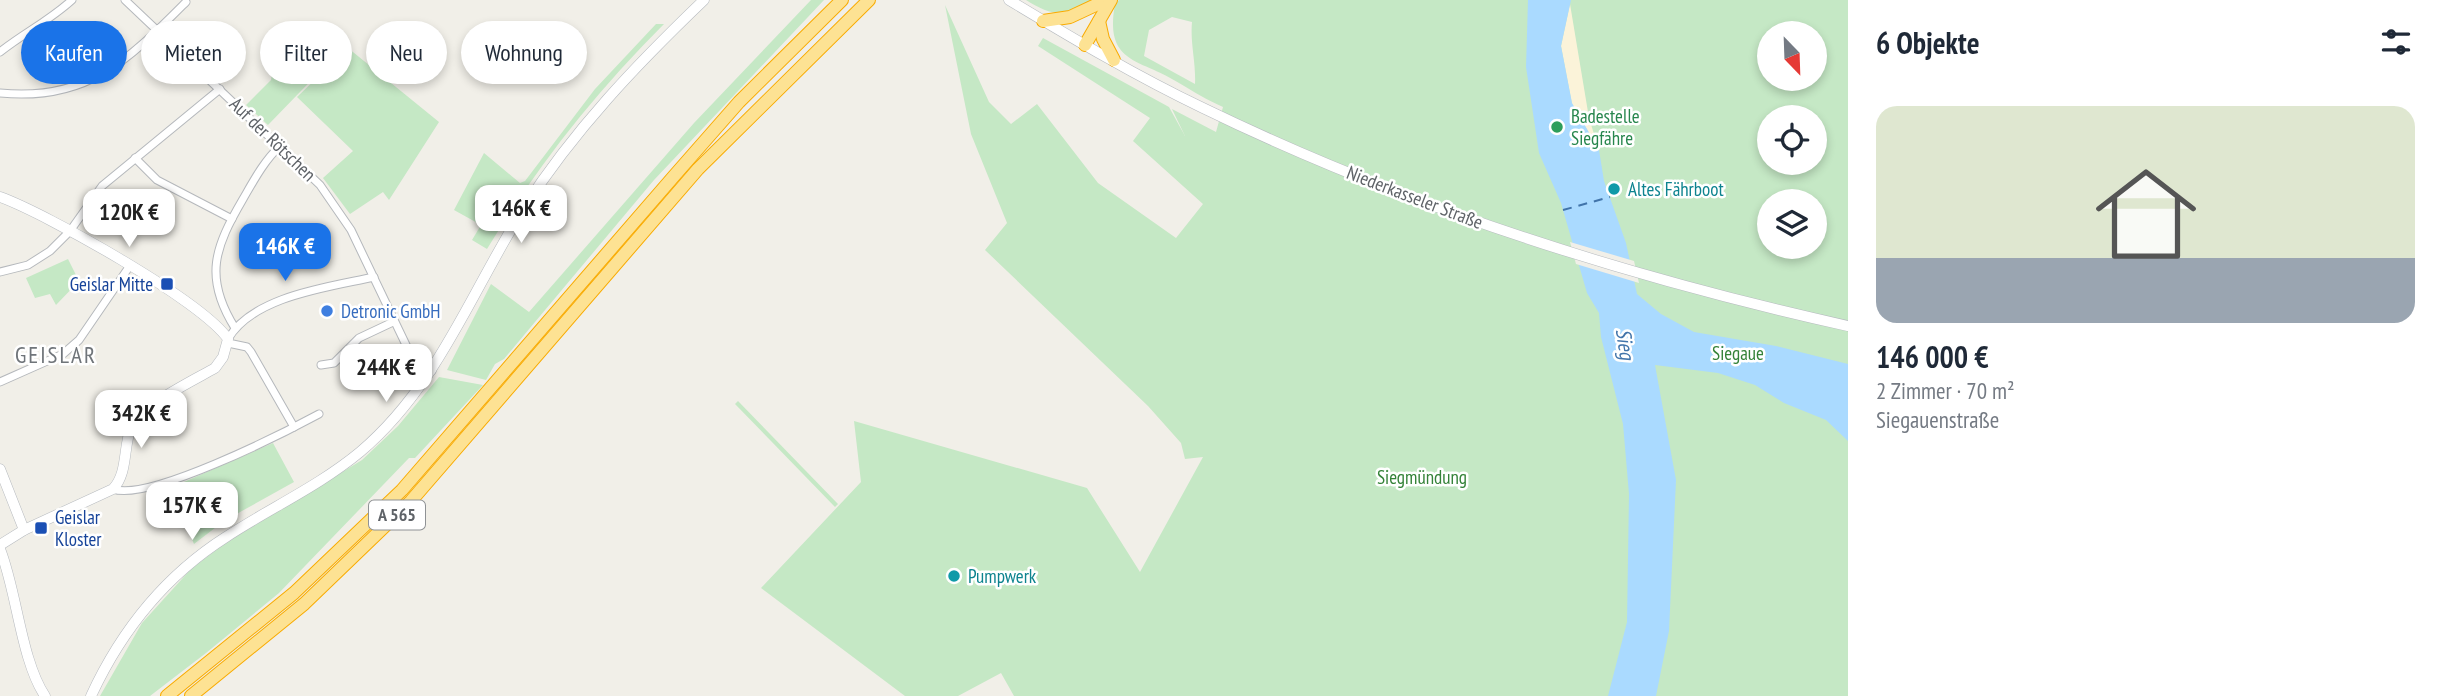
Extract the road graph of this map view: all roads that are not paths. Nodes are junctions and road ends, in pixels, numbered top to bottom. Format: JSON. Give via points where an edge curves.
{"nodes":[{"id":1,"x":72,"y":0,"type":"edge"},
{"id":2,"x":125,"y":0,"type":"edge"},
{"id":3,"x":704,"y":0,"type":"edge"},
{"id":4,"x":842,"y":0,"type":"edge"},
{"id":5,"x":869,"y":0,"type":"edge"},
{"id":6,"x":1009,"y":0,"type":"edge"},
{"id":7,"x":1104,"y":1,"type":"edge"},
{"id":8,"x":186,"y":2,"type":"edge"},
{"id":9,"x":1043,"y":20,"type":"junction"},
{"id":10,"x":147,"y":21,"type":"edge"},
{"id":11,"x":167,"y":21,"type":"edge"},
{"id":12,"x":1099,"y":21,"type":"junction"},
{"id":13,"x":1082,"y":43,"type":"junction"},
{"id":14,"x":141,"y":45,"type":"edge"},
{"id":15,"x":0,"y":52,"type":"edge"},
{"id":16,"x":1114,"y":60,"type":"junction"},
{"id":17,"x":213,"y":84,"type":"edge"},
{"id":18,"x":220,"y":89,"type":"junction"},
{"id":19,"x":0,"y":93,"type":"edge"},
{"id":20,"x":280,"y":146,"type":"junction"},
{"id":21,"x":135,"y":158,"type":"junction"},
{"id":22,"x":0,"y":197,"type":"edge"},
{"id":23,"x":232,"y":219,"type":"junction"},
{"id":24,"x":69,"y":231,"type":"junction"},
{"id":25,"x":130,"y":267,"type":"junction"},
{"id":26,"x":0,"y":272,"type":"edge"},
{"id":27,"x":374,"y":277,"type":"junction"},
{"id":28,"x":393,"y":322,"type":"junction"},
{"id":29,"x":1848,"y":327,"type":"edge"},
{"id":30,"x":235,"y":328,"type":"junction"},
{"id":31,"x":228,"y":341,"type":"junction"},
{"id":32,"x":321,"y":365,"type":"dead end"},
{"id":33,"x":432,"y":371,"type":"junction"},
{"id":34,"x":0,"y":382,"type":"edge"},
{"id":35,"x":319,"y":414,"type":"dead end"},
{"id":36,"x":294,"y":427,"type":"junction"},
{"id":37,"x":0,"y":469,"type":"edge"},
{"id":38,"x":113,"y":489,"type":"junction"},
{"id":39,"x":24,"y":530,"type":"junction"},
{"id":40,"x":0,"y":547,"type":"edge"},
{"id":41,"x":46,"y":696,"type":"edge"},
{"id":42,"x":91,"y":696,"type":"edge"},
{"id":43,"x":167,"y":696,"type":"edge"},
{"id":44,"x":191,"y":696,"type":"edge"}],
"edges":[{"from":1,"to":15,"type":"street","via":[[48,22],[31,28]]},
{"from":2,"to":10,"type":"street","name":"Auf der Rötschen"},
{"from":3,"to":33,"type":"main road","via":[[638,64],[551,167]]},
{"from":4,"to":43,"type":"highway","number":"A 565","via":[[657,195],[402,490],[293,593]]},
{"from":5,"to":44,"type":"highway","number":"A 565","via":[[698,169],[411,501],[304,604]]},
{"from":6,"to":9,"type":"main road","name":"Niederkasseler Straße"},
{"from":7,"to":9,"type":"highway","via":[[1070,18]]},
{"from":7,"to":12,"type":"highway"},
{"from":7,"to":13,"type":"highway"},
{"from":8,"to":11,"type":"street"},
{"from":9,"to":13,"type":"main road","name":"Niederkasseler Straße"},
{"from":12,"to":13,"type":"highway"},
{"from":12,"to":16,"type":"highway"},
{"from":13,"to":16,"type":"main road","name":"Niederkasseler Straße"},
{"from":14,"to":19,"type":"street","via":[[112,71],[79,86],[47,94]]},
{"from":16,"to":29,"type":"main road","name":"Niederkasseler Straße","via":[[1212,112],[1338,168],[1510,233],[1680,285]]},
{"from":17,"to":18,"type":"street","name":"Auf der Rötschen"},
{"from":18,"to":20,"type":"street","name":"Auf der Rötschen"},
{"from":18,"to":21,"type":"street"},
{"from":20,"to":23,"type":"street"},
{"from":20,"to":27,"type":"street","name":"Auf der Rötschen","via":[[338,209]]},
{"from":21,"to":23,"type":"street","via":[[157,180]]},
{"from":21,"to":24,"type":"street","via":[[102,186]]},
{"from":22,"to":24,"type":"main road"},
{"from":23,"to":30,"type":"street","via":[[217,250],[215,266],[221,300]]},
{"from":24,"to":25,"type":"main road"},
{"from":24,"to":26,"type":"street","via":[[40,258]]},
{"from":25,"to":31,"type":"main road","via":[[200,312]]},
{"from":25,"to":34,"type":"street","via":[[71,347]]},
{"from":27,"to":28,"type":"street","name":"Auf der Rötschen"},
{"from":27,"to":30,"type":"street","via":[[287,297]]},
{"from":28,"to":32,"type":"street","via":[[359,338],[334,363]]},
{"from":28,"to":33,"type":"street","name":"Auf der Rötschen","via":[[407,346]]},
{"from":30,"to":31,"type":"street"},
{"from":31,"to":36,"type":"street","via":[[251,352]]},
{"from":31,"to":38,"type":"main road","via":[[215,368],[139,414],[128,435],[120,481]]},
{"from":33,"to":42,"type":"main road","via":[[389,424],[359,452],[225,537],[163,588],[134,621]]},
{"from":35,"to":36,"type":"street"},
{"from":36,"to":38,"type":"street","via":[[198,473],[129,493]]},
{"from":37,"to":39,"type":"main road"},
{"from":38,"to":39,"type":"main road"},
{"from":39,"to":40,"type":"main road"},
{"from":40,"to":41,"type":"main road","via":[[12,578],[32,668]]}]}
